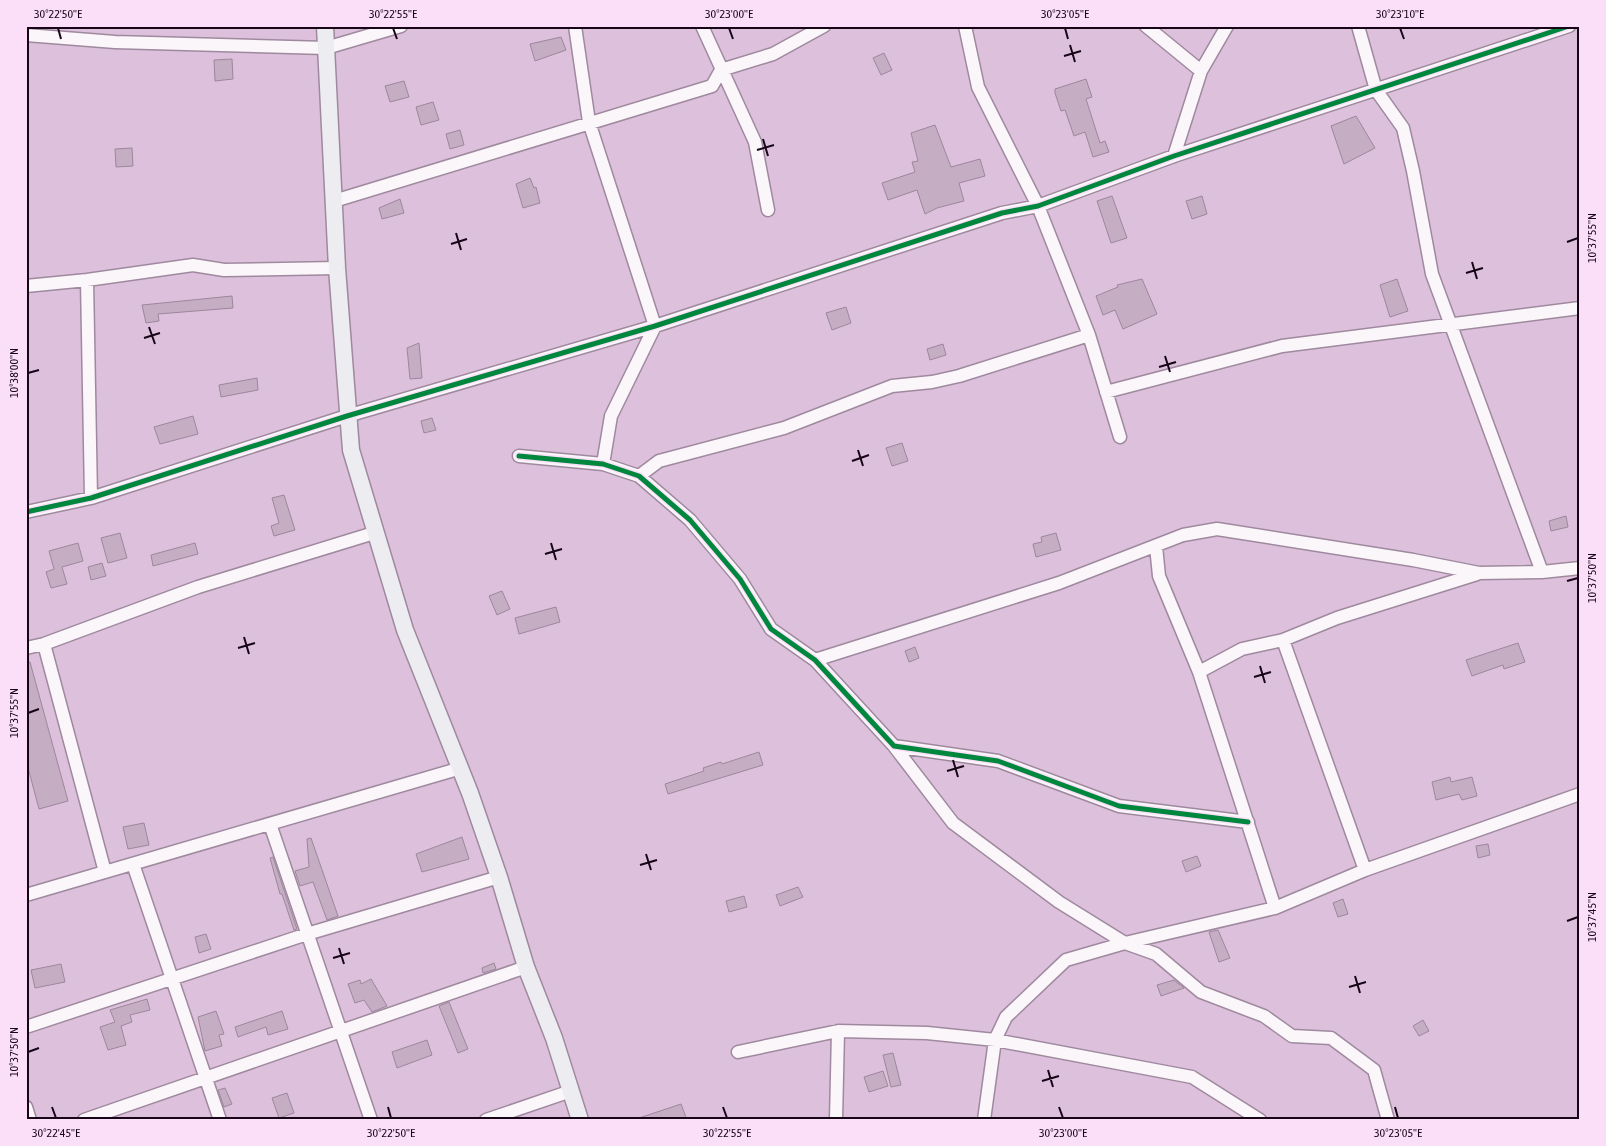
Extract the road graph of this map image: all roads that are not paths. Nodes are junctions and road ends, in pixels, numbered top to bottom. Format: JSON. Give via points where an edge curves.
{"nodes":[{"id":1,"x":325,"y":26,"type":"edge"},
{"id":2,"x":401,"y":26,"type":"edge"},
{"id":3,"x":575,"y":26,"type":"edge"},
{"id":4,"x":702,"y":26,"type":"edge"},
{"id":5,"x":824,"y":26,"type":"edge"},
{"id":6,"x":965,"y":26,"type":"edge"},
{"id":7,"x":1146,"y":26,"type":"edge"},
{"id":8,"x":1227,"y":26,"type":"edge"},
{"id":9,"x":1358,"y":26,"type":"edge"},
{"id":10,"x":1570,"y":26,"type":"edge"},
{"id":11,"x":26,"y":35,"type":"edge"},
{"id":12,"x":326,"y":48,"type":"junction"},
{"id":13,"x":721,"y":70,"type":"junction"},
{"id":14,"x":1201,"y":71,"type":"junction"},
{"id":15,"x":1376,"y":90,"type":"junction"},
{"id":16,"x":589,"y":122,"type":"junction"},
{"id":17,"x":1174,"y":156,"type":"junction"},
{"id":18,"x":334,"y":201,"type":"junction"},
{"id":19,"x":1038,"y":206,"type":"junction"},
{"id":20,"x":768,"y":210,"type":"dead end"},
{"id":21,"x":337,"y":268,"type":"junction"},
{"id":22,"x":87,"y":280,"type":"junction"},
{"id":23,"x":26,"y":286,"type":"edge"},
{"id":24,"x":1580,"y":308,"type":"edge"},
{"id":25,"x":655,"y":326,"type":"junction"},
{"id":26,"x":1449,"y":326,"type":"junction"},
{"id":27,"x":1089,"y":335,"type":"junction"},
{"id":28,"x":1106,"y":392,"type":"junction"},
{"id":29,"x":347,"y":416,"type":"junction"},
{"id":30,"x":1120,"y":437,"type":"dead end"},
{"id":31,"x":519,"y":456,"type":"dead end"},
{"id":32,"x":603,"y":464,"type":"junction"},
{"id":33,"x":639,"y":476,"type":"junction"},
{"id":34,"x":91,"y":498,"type":"junction"},
{"id":35,"x":26,"y":512,"type":"edge"},
{"id":36,"x":374,"y":532,"type":"junction"},
{"id":37,"x":1156,"y":546,"type":"junction"},
{"id":38,"x":1580,"y":568,"type":"edge"},
{"id":39,"x":1542,"y":572,"type":"junction"},
{"id":40,"x":1479,"y":573,"type":"junction"},
{"id":41,"x":1283,"y":640,"type":"junction"},
{"id":42,"x":44,"y":644,"type":"junction"},
{"id":43,"x":26,"y":648,"type":"edge"},
{"id":44,"x":815,"y":660,"type":"junction"},
{"id":45,"x":1199,"y":672,"type":"junction"},
{"id":46,"x":894,"y":746,"type":"junction"},
{"id":47,"x":461,"y":768,"type":"junction"},
{"id":48,"x":1580,"y":794,"type":"edge"},
{"id":49,"x":1248,"y":822,"type":"junction"},
{"id":50,"x":270,"y":824,"type":"junction"},
{"id":51,"x":133,"y":864,"type":"junction"},
{"id":52,"x":1365,"y":870,"type":"junction"},
{"id":53,"x":106,"y":872,"type":"junction"},
{"id":54,"x":499,"y":877,"type":"junction"},
{"id":55,"x":26,"y":895,"type":"edge"},
{"id":56,"x":1274,"y":908,"type":"junction"},
{"id":57,"x":308,"y":934,"type":"junction"},
{"id":58,"x":1125,"y":943,"type":"junction"},
{"id":59,"x":526,"y":967,"type":"junction"},
{"id":60,"x":172,"y":978,"type":"junction"},
{"id":61,"x":26,"y":1026,"type":"edge"},
{"id":62,"x":341,"y":1031,"type":"junction"},
{"id":63,"x":838,"y":1031,"type":"junction"},
{"id":64,"x":995,"y":1040,"type":"junction"},
{"id":65,"x":738,"y":1052,"type":"dead end"},
{"id":66,"x":206,"y":1078,"type":"junction"},
{"id":67,"x":572,"y":1091,"type":"junction"},
{"id":68,"x":26,"y":1107,"type":"edge"},
{"id":69,"x":30,"y":1120,"type":"edge"},
{"id":70,"x":84,"y":1120,"type":"edge"},
{"id":71,"x":220,"y":1120,"type":"edge"},
{"id":72,"x":371,"y":1120,"type":"edge"},
{"id":73,"x":486,"y":1120,"type":"edge"},
{"id":74,"x":580,"y":1120,"type":"edge"},
{"id":75,"x":836,"y":1120,"type":"edge"},
{"id":76,"x":984,"y":1120,"type":"edge"},
{"id":77,"x":1260,"y":1120,"type":"edge"},
{"id":78,"x":1388,"y":1120,"type":"edge"}],
"edges":[{"from":1,"to":12,"type":"main road"},
{"from":2,"to":12,"type":"street"},
{"from":3,"to":16,"type":"street"},
{"from":4,"to":13,"type":"street"},
{"from":5,"to":13,"type":"street","via":[[773,54]]},
{"from":6,"to":19,"type":"street","via":[[978,87]]},
{"from":7,"to":14,"type":"street"},
{"from":8,"to":14,"type":"street"},
{"from":9,"to":15,"type":"street"},
{"from":10,"to":15,"type":"street"},
{"from":11,"to":12,"type":"street","via":[[116,42]]},
{"from":12,"to":18,"type":"main road"},
{"from":13,"to":16,"type":"street","via":[[712,86]]},
{"from":13,"to":20,"type":"street","via":[[755,142]]},
{"from":14,"to":17,"type":"street"},
{"from":15,"to":17,"type":"street"},
{"from":15,"to":26,"type":"street","via":[[1403,128],[1432,274]]},
{"from":16,"to":18,"type":"street"},
{"from":16,"to":25,"type":"street"},
{"from":17,"to":19,"type":"street"},
{"from":18,"to":21,"type":"main road"},
{"from":19,"to":25,"type":"street","via":[[1002,213]]},
{"from":19,"to":27,"type":"street"},
{"from":21,"to":22,"type":"street","via":[[224,270],[193,265]]},
{"from":21,"to":29,"type":"main road"},
{"from":22,"to":23,"type":"street"},
{"from":22,"to":34,"type":"street"},
{"from":24,"to":26,"type":"street"},
{"from":25,"to":29,"type":"street"},
{"from":25,"to":32,"type":"street","via":[[611,416]]},
{"from":26,"to":28,"type":"street","via":[[1282,346]]},
{"from":26,"to":39,"type":"street"},
{"from":27,"to":28,"type":"street"},
{"from":27,"to":33,"type":"street","via":[[959,376],[892,386],[784,428],[659,461]]},
{"from":28,"to":30,"type":"street"},
{"from":29,"to":34,"type":"street"},
{"from":29,"to":36,"type":"main road","via":[[351,450]]},
{"from":31,"to":32,"type":"street"},
{"from":32,"to":33,"type":"street"},
{"from":33,"to":44,"type":"street","via":[[696,528],[740,579],[771,629]]},
{"from":34,"to":35,"type":"street"},
{"from":36,"to":42,"type":"street","via":[[198,586]]},
{"from":36,"to":47,"type":"main road","via":[[405,630]]},
{"from":37,"to":40,"type":"street","via":[[1183,534],[1217,529]]},
{"from":37,"to":44,"type":"street","via":[[1059,583]]},
{"from":37,"to":45,"type":"street","via":[[1160,576]]},
{"from":38,"to":39,"type":"street"},
{"from":39,"to":40,"type":"street"},
{"from":40,"to":41,"type":"street","via":[[1337,618]]},
{"from":41,"to":45,"type":"street","via":[[1242,649]]},
{"from":41,"to":52,"type":"street"},
{"from":42,"to":43,"type":"street"},
{"from":42,"to":53,"type":"street"},
{"from":44,"to":46,"type":"street"},
{"from":45,"to":49,"type":"street"},
{"from":46,"to":49,"type":"street","via":[[998,761],[1119,806]]},
{"from":46,"to":58,"type":"street","via":[[953,823],[1059,902]]},
{"from":47,"to":50,"type":"street"},
{"from":47,"to":54,"type":"main road"},
{"from":48,"to":52,"type":"street"},
{"from":49,"to":56,"type":"street"},
{"from":50,"to":51,"type":"street"},
{"from":50,"to":57,"type":"street"},
{"from":51,"to":53,"type":"street"},
{"from":51,"to":60,"type":"street"},
{"from":52,"to":56,"type":"street"},
{"from":53,"to":55,"type":"street"},
{"from":54,"to":57,"type":"street"},
{"from":54,"to":59,"type":"main road"},
{"from":56,"to":58,"type":"street"},
{"from":57,"to":60,"type":"street"},
{"from":57,"to":62,"type":"street"},
{"from":58,"to":64,"type":"street","via":[[1066,960],[1006,1017]]},
{"from":58,"to":78,"type":"street","via":[[1156,954],[1201,992],[1264,1016],[1292,1036],[1331,1038],[1374,1070]]},
{"from":59,"to":62,"type":"street"},
{"from":59,"to":67,"type":"main road"},
{"from":60,"to":61,"type":"street"},
{"from":60,"to":66,"type":"street"},
{"from":62,"to":66,"type":"street"},
{"from":62,"to":72,"type":"street"},
{"from":63,"to":64,"type":"street"},
{"from":63,"to":65,"type":"street"},
{"from":63,"to":75,"type":"street"},
{"from":64,"to":76,"type":"street"},
{"from":64,"to":77,"type":"street","via":[[1192,1077]]},
{"from":66,"to":70,"type":"street"},
{"from":66,"to":71,"type":"street"},
{"from":67,"to":73,"type":"street"},
{"from":67,"to":74,"type":"main road"},
{"from":68,"to":69,"type":"street"}]}
